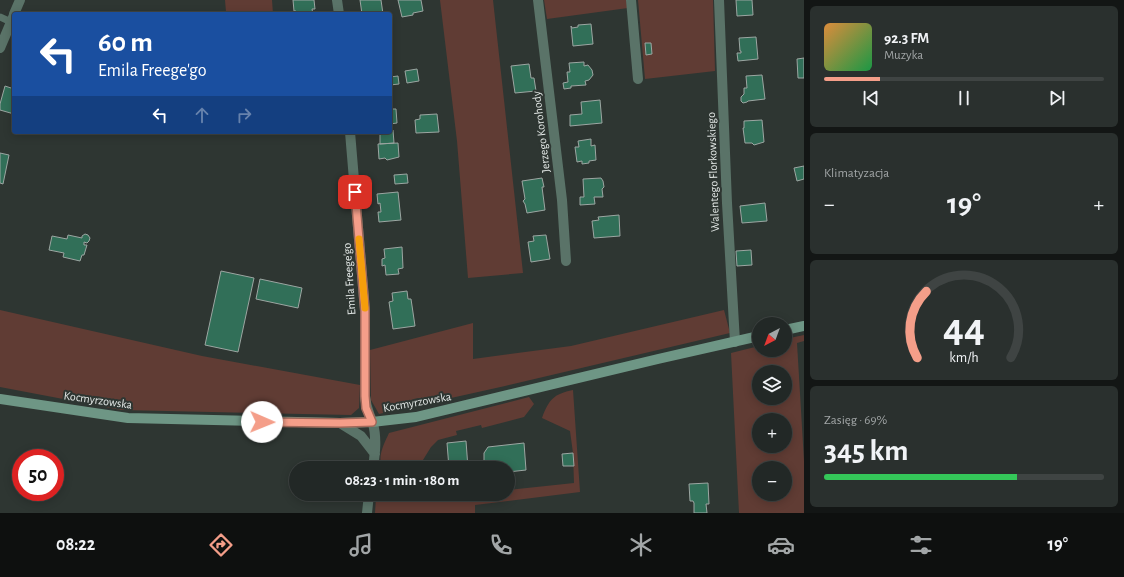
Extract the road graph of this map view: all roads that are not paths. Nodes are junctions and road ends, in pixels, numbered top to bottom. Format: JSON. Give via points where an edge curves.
{"nodes":[{"id":1,"x":20,"y":0,"type":"edge"},
{"id":2,"x":337,"y":0,"type":"edge"},
{"id":3,"x":538,"y":0,"type":"edge"},
{"id":4,"x":630,"y":0,"type":"edge"},
{"id":5,"x":720,"y":0,"type":"edge"},
{"id":6,"x":15,"y":12,"type":"edge"},
{"id":7,"x":339,"y":12,"type":"edge"},
{"id":8,"x":0,"y":17,"type":"edge"},
{"id":9,"x":12,"y":17,"type":"edge"},
{"id":10,"x":12,"y":19,"type":"edge"},
{"id":11,"x":0,"y":48,"type":"edge"},
{"id":12,"x":638,"y":79,"type":"dead end"},
{"id":13,"x":350,"y":134,"type":"edge"},
{"id":14,"x":566,"y":261,"type":"dead end"},
{"id":15,"x":804,"y":326,"type":"edge"},
{"id":16,"x":792,"y":329,"type":"edge"},
{"id":17,"x":752,"y":338,"type":"edge"},
{"id":18,"x":735,"y":342,"type":"junction"},
{"id":19,"x":0,"y":399,"type":"edge"},
{"id":20,"x":372,"y":422,"type":"junction"},
{"id":21,"x":340,"y":423,"type":"junction"},
{"id":22,"x":375,"y":454,"type":"junction"},
{"id":23,"x":374,"y":461,"type":"edge"},
{"id":24,"x":368,"y":501,"type":"edge"},
{"id":25,"x":367,"y":513,"type":"edge"}],
"edges":[{"from":1,"to":6,"type":"street"},
{"from":2,"to":7,"type":"street"},
{"from":3,"to":14,"type":"street","name":"Jerzego Korohody","via":[[562,200]]},
{"from":4,"to":12,"type":"street"},
{"from":5,"to":18,"type":"street","name":"Walentego Florkowskiego"},
{"from":8,"to":9,"type":"lane"},
{"from":10,"to":11,"type":"street"},
{"from":13,"to":20,"type":"street","name":"Emila Freege'go","via":[[365,311],[365,396],[366,408]]},
{"from":15,"to":16,"type":"main road"},
{"from":17,"to":18,"type":"main road","name":"Kocmyrzowska"},
{"from":18,"to":20,"type":"main road","name":"Kocmyrzowska","via":[[416,417]]},
{"from":19,"to":21,"type":"main road","name":"Kocmyrzowska","via":[[128,418]]},
{"from":20,"to":21,"type":"main road","name":"Kocmyrzowska"},
{"from":20,"to":22,"type":"street","name":"Emila Freege'go"},
{"from":21,"to":22,"type":"street","via":[[361,436]]},
{"from":22,"to":23,"type":"street","name":"Emila Freege'go"},
{"from":24,"to":25,"type":"street"}]}
